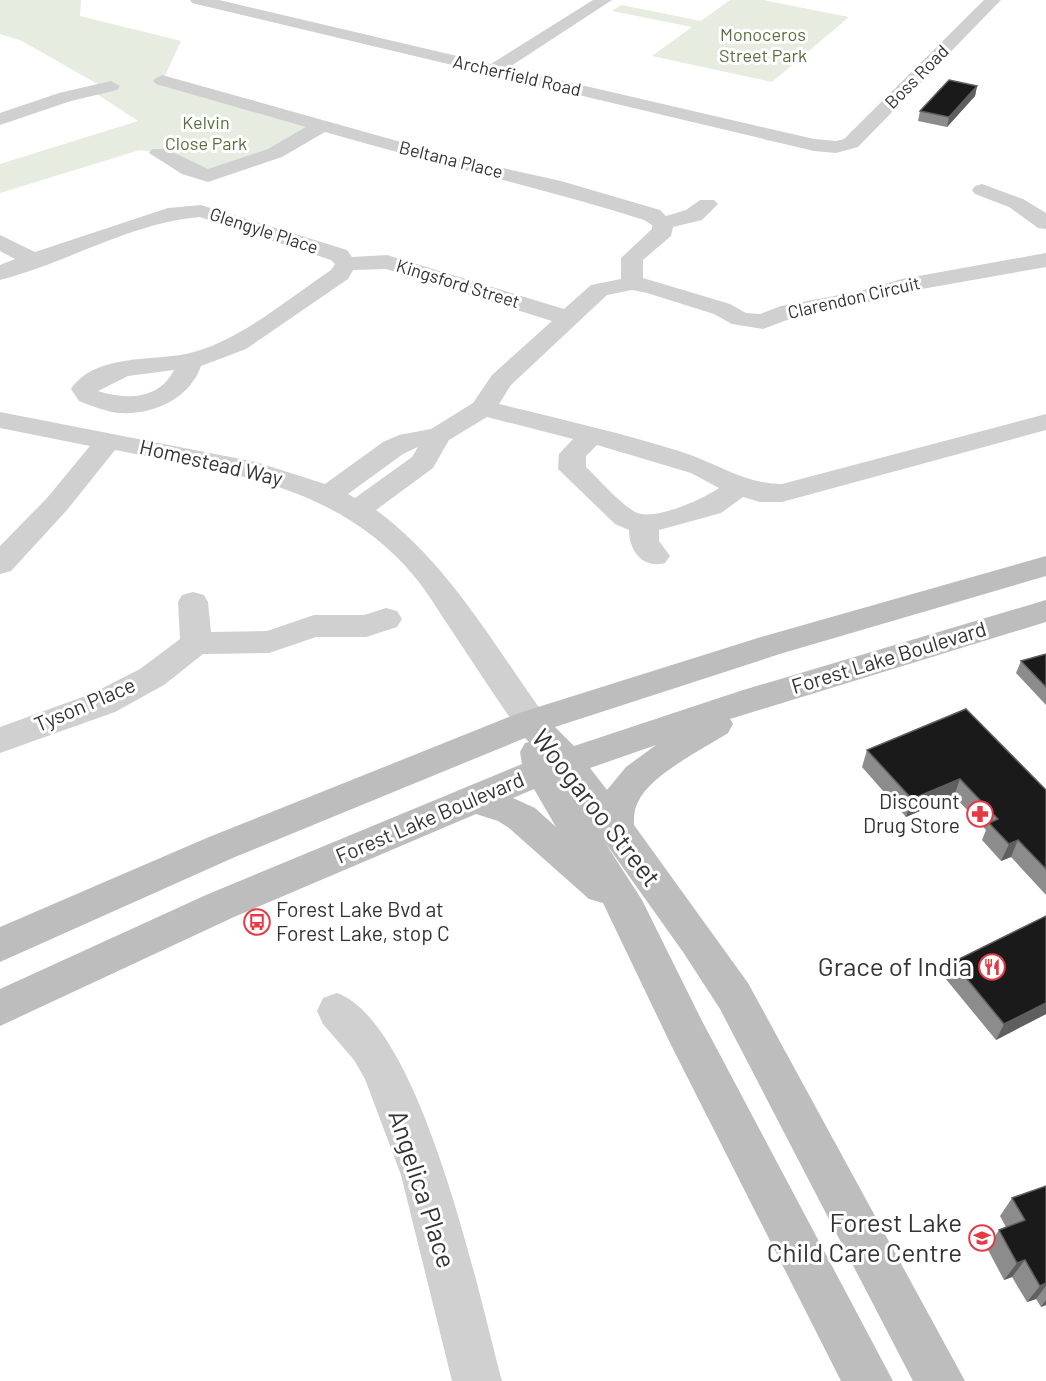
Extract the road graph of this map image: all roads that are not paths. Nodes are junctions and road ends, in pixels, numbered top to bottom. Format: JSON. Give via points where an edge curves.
{"nodes":[{"id":1,"x":198,"y":0,"type":"edge"},
{"id":2,"x":604,"y":0,"type":"edge"},
{"id":3,"x":993,"y":0,"type":"edge"},
{"id":4,"x":492,"y":71,"type":"junction"},
{"id":5,"x":162,"y":80,"type":"dead end"},
{"id":6,"x":111,"y":86,"type":"dead end"},
{"id":7,"x":239,"y":102,"type":"junction"},
{"id":8,"x":220,"y":112,"type":"dead end"},
{"id":9,"x":0,"y":119,"type":"edge"},
{"id":10,"x":322,"y":126,"type":"junction"},
{"id":11,"x":836,"y":147,"type":"joint"},
{"id":12,"x":159,"y":153,"type":"dead end"},
{"id":13,"x":208,"y":176,"type":"junction"},
{"id":14,"x":982,"y":190,"type":"dead end"},
{"id":15,"x":706,"y":204,"type":"dead end"},
{"id":16,"x":201,"y":211,"type":"junction"},
{"id":17,"x":662,"y":223,"type":"junction"},
{"id":18,"x":1046,"y":223,"type":"edge"},
{"id":19,"x":0,"y":242,"type":"edge"},
{"id":20,"x":33,"y":260,"type":"junction"},
{"id":21,"x":1046,"y":260,"type":"edge"},
{"id":22,"x":346,"y":264,"type":"junction"},
{"id":23,"x":0,"y":273,"type":"edge"},
{"id":24,"x":632,"y":283,"type":"junction"},
{"id":25,"x":568,"y":318,"type":"junction"},
{"id":26,"x":190,"y":361,"type":"dead end"},
{"id":27,"x":483,"y":408,"type":"junction"},
{"id":28,"x":0,"y":420,"type":"edge"},
{"id":29,"x":1046,"y":422,"type":"edge"},
{"id":30,"x":439,"y":435,"type":"junction"},
{"id":31,"x":590,"y":436,"type":"junction"},
{"id":32,"x":108,"y":441,"type":"junction"},
{"id":33,"x":738,"y":487,"type":"junction"},
{"id":34,"x":328,"y":495,"type":"junction"},
{"id":35,"x":357,"y":510,"type":"junction"},
{"id":36,"x":644,"y":525,"type":"junction"},
{"id":37,"x":655,"y":556,"type":"dead end"},
{"id":38,"x":0,"y":564,"type":"edge"},
{"id":39,"x":1046,"y":566,"type":"edge"},
{"id":40,"x":193,"y":602,"type":"dead end"},
{"id":41,"x":1046,"y":611,"type":"edge"},
{"id":42,"x":386,"y":619,"type":"dead end"},
{"id":43,"x":196,"y":643,"type":"junction"},
{"id":44,"x":752,"y":699,"type":"junction"},
{"id":45,"x":531,"y":722,"type":"junction"},
{"id":46,"x":0,"y":740,"type":"edge"},
{"id":47,"x":554,"y":767,"type":"junction"},
{"id":48,"x":474,"y":799,"type":"junction"},
{"id":49,"x":615,"y":830,"type":"junction"},
{"id":50,"x":628,"y":911,"type":"junction"},
{"id":51,"x":0,"y":945,"type":"edge"},
{"id":52,"x":0,"y":1008,"type":"edge"},
{"id":53,"x":337,"y":1011,"type":"dead end"},
{"id":54,"x":477,"y":1381,"type":"edge"},
{"id":55,"x":868,"y":1381,"type":"edge"},
{"id":56,"x":940,"y":1381,"type":"edge"}],
"edges":[{"from":1,"to":4,"type":"street","name":"Archerfield Road"},
{"from":2,"to":4,"type":"street"},
{"from":3,"to":11,"type":"street","name":"Boss Road","via":[[851,143]]},
{"from":4,"to":11,"type":"street","name":"Archerfield Road"},
{"from":5,"to":7,"type":"street","name":"Beltana Place"},
{"from":6,"to":9,"type":"street"},
{"from":7,"to":8,"type":"street"},
{"from":7,"to":10,"type":"street","name":"Beltana Place"},
{"from":10,"to":13,"type":"street","via":[[275,153]]},
{"from":10,"to":17,"type":"street","name":"Beltana Place","via":[[454,163],[554,185],[652,215]]},
{"from":12,"to":13,"type":"street"},
{"from":13,"to":16,"type":"street"},
{"from":14,"to":18,"type":"street","via":[[1016,203]]},
{"from":15,"to":17,"type":"street","via":[[694,215]]},
{"from":16,"to":20,"type":"street","name":"Glengyle Place","via":[[176,213]]},
{"from":16,"to":22,"type":"street","name":"Glengyle Place","via":[[339,255]]},
{"from":17,"to":24,"type":"street","via":[[663,231],[632,258]]},
{"from":19,"to":20,"type":"street"},
{"from":20,"to":23,"type":"street","name":"Glengyle Place"},
{"from":21,"to":24,"type":"street","name":"Clarendon Circuit","via":[[902,286],[789,311],[763,322],[740,319],[722,309]]},
{"from":22,"to":25,"type":"street","name":"Kingsford Street","via":[[387,262]]},
{"from":22,"to":26,"type":"street","name":"Glengyle Place","via":[[340,274],[237,344]]},
{"from":24,"to":25,"type":"street","via":[[599,290]]},
{"from":25,"to":27,"type":"street","via":[[501,380]]},
{"from":27,"to":30,"type":"street"},
{"from":27,"to":31,"type":"street"},
{"from":28,"to":32,"type":"street","name":"Homestead Way"},
{"from":29,"to":33,"type":"street","via":[[782,493],[760,494]]},
{"from":30,"to":34,"type":"street","via":[[393,448]]},
{"from":30,"to":35,"type":"street","via":[[423,462]]},
{"from":31,"to":33,"type":"street","via":[[701,467]]},
{"from":31,"to":36,"type":"street","via":[[573,454],[573,469],[626,518]]},
{"from":32,"to":34,"type":"street","name":"Homestead Way","via":[[256,470]]},
{"from":32,"to":38,"type":"street","via":[[57,504]]},
{"from":33,"to":36,"type":"street","via":[[711,507]]},
{"from":34,"to":35,"type":"street","name":"Homestead Way"},
{"from":35,"to":45,"type":"street","name":"Homestead Way","via":[[387,531],[424,569]]},
{"from":36,"to":37,"type":"street","via":[[644,543]]},
{"from":39,"to":45,"type":"main road","name":"Forest Lake Boulevard","via":[[772,645]]},
{"from":40,"to":43,"type":"street"},
{"from":41,"to":44,"type":"main road","name":"Forest Lake Boulevard"},
{"from":42,"to":43,"type":"street","via":[[366,626],[314,626],[269,642]]},
{"from":43,"to":46,"type":"street","name":"Tyson Place","via":[[152,677],[103,703]]},
{"from":44,"to":47,"type":"main road","name":"Forest Lake Boulevard"},
{"from":44,"to":49,"type":"main road","via":[[630,786],[620,800]]},
{"from":45,"to":47,"type":"main road","name":"Woogaroo Street"},
{"from":45,"to":51,"type":"main road","name":"Forest Lake Boulevard","via":[[222,846]]},
{"from":47,"to":48,"type":"main road","name":"Forest Lake Boulevard"},
{"from":47,"to":49,"type":"main road","name":"Woogaroo Street"},
{"from":47,"to":50,"type":"main road","name":"Woogaroo Street"},
{"from":48,"to":50,"type":"main road","via":[[522,818]]},
{"from":48,"to":52,"type":"main road","name":"Forest Lake Boulevard","via":[[220,906]]},
{"from":49,"to":56,"type":"main road","name":"Woogaroo Street","via":[[734,996]]},
{"from":50,"to":55,"type":"main road","name":"Woogaroo Street","via":[[691,1041]]},
{"from":53,"to":54,"type":"street","name":"Angelica Place","via":[[369,1047],[383,1070],[423,1176]]}]}
